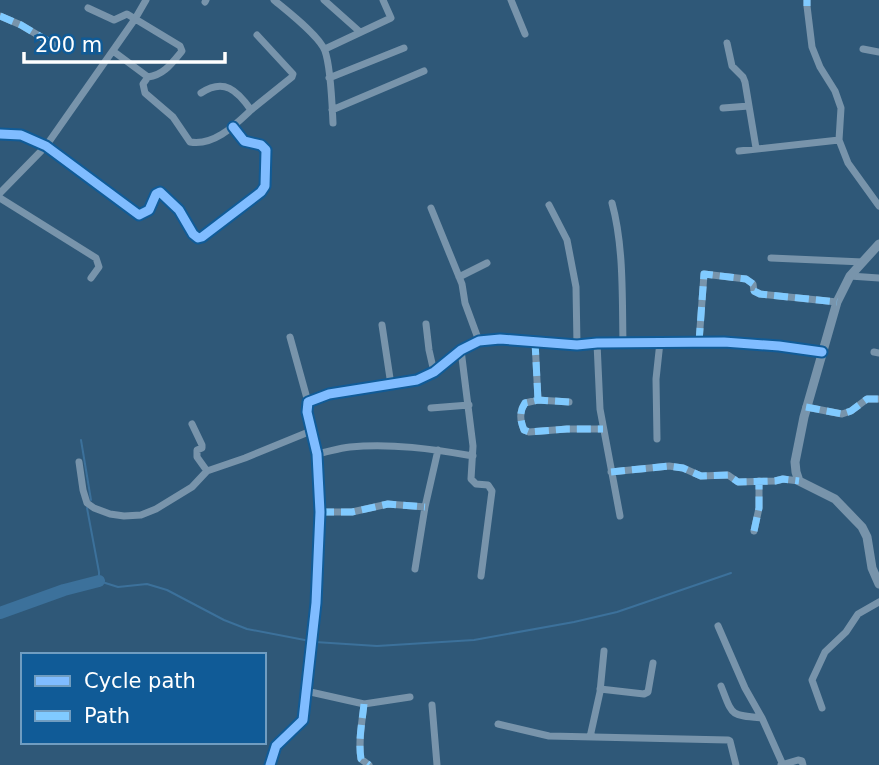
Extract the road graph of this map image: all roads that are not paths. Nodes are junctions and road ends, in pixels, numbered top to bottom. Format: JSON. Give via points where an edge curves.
{"nodes":[{"id":1,"x":146,"y":0,"type":"edge"},
{"id":2,"x":274,"y":0,"type":"edge"},
{"id":3,"x":324,"y":0,"type":"edge"},
{"id":4,"x":383,"y":0,"type":"edge"},
{"id":5,"x":512,"y":0,"type":"edge"},
{"id":6,"x":807,"y":0,"type":"edge"},
{"id":7,"x":88,"y":8,"type":"dead end"},
{"id":8,"x":0,"y":16,"type":"edge"},
{"id":9,"x":135,"y":19,"type":"junction"},
{"id":10,"x":360,"y":33,"type":"junction"},
{"id":11,"x":525,"y":34,"type":"dead end"},
{"id":12,"x":257,"y":35,"type":"dead end"},
{"id":13,"x":727,"y":43,"type":"dead end"},
{"id":14,"x":58,"y":47,"type":"dead end"},
{"id":15,"x":404,"y":48,"type":"dead end"},
{"id":16,"x":325,"y":49,"type":"junction"},
{"id":17,"x":863,"y":49,"type":"dead end"},
{"id":18,"x":113,"y":51,"type":"junction"},
{"id":19,"x":879,"y":52,"type":"edge"},
{"id":20,"x":424,"y":71,"type":"dead end"},
{"id":21,"x":148,"y":77,"type":"junction"},
{"id":22,"x":329,"y":78,"type":"junction"},
{"id":23,"x":201,"y":93,"type":"dead end"},
{"id":24,"x":749,"y":106,"type":"junction"},
{"id":25,"x":723,"y":108,"type":"dead end"},
{"id":26,"x":251,"y":110,"type":"junction"},
{"id":27,"x":332,"y":110,"type":"junction"},
{"id":28,"x":333,"y":123,"type":"dead end"},
{"id":29,"x":233,"y":127,"type":"junction"},
{"id":30,"x":0,"y":134,"type":"edge"},
{"id":31,"x":839,"y":140,"type":"junction"},
{"id":32,"x":46,"y":146,"type":"junction"},
{"id":33,"x":756,"y":148,"type":"junction"},
{"id":34,"x":739,"y":151,"type":"dead end"},
{"id":35,"x":0,"y":193,"type":"edge"},
{"id":36,"x":0,"y":198,"type":"edge"},
{"id":37,"x":611,"y":203,"type":"dead end"},
{"id":38,"x":549,"y":205,"type":"dead end"},
{"id":39,"x":879,"y":206,"type":"edge"},
{"id":40,"x":431,"y":208,"type":"dead end"},
{"id":41,"x":879,"y":244,"type":"edge"},
{"id":42,"x":771,"y":258,"type":"dead end"},
{"id":43,"x":863,"y":262,"type":"junction"},
{"id":44,"x":487,"y":263,"type":"dead end"},
{"id":45,"x":850,"y":276,"type":"junction"},
{"id":46,"x":459,"y":277,"type":"junction"},
{"id":47,"x":91,"y":278,"type":"dead end"},
{"id":48,"x":879,"y":278,"type":"edge"},
{"id":49,"x":837,"y":302,"type":"junction"},
{"id":50,"x":426,"y":324,"type":"dead end"},
{"id":51,"x":382,"y":325,"type":"dead end"},
{"id":52,"x":290,"y":337,"type":"dead end"},
{"id":53,"x":479,"y":341,"type":"junction"},
{"id":54,"x":535,"y":341,"type":"junction"},
{"id":55,"x":660,"y":342,"type":"junction"},
{"id":56,"x":699,"y":342,"type":"junction"},
{"id":57,"x":597,"y":343,"type":"junction"},
{"id":58,"x":623,"y":343,"type":"junction"},
{"id":59,"x":577,"y":345,"type":"junction"},
{"id":60,"x":461,"y":351,"type":"junction"},
{"id":61,"x":822,"y":352,"type":"junction"},
{"id":62,"x":434,"y":372,"type":"junction"},
{"id":63,"x":391,"y":385,"type":"junction"},
{"id":64,"x":879,"y":399,"type":"edge"},
{"id":65,"x":538,"y":400,"type":"junction"},
{"id":66,"x":309,"y":402,"type":"junction"},
{"id":67,"x":569,"y":402,"type":"dead end"},
{"id":68,"x":469,"y":405,"type":"junction"},
{"id":69,"x":806,"y":407,"type":"junction"},
{"id":70,"x":431,"y":408,"type":"dead end"},
{"id":71,"x":192,"y":424,"type":"dead end"},
{"id":72,"x":603,"y":429,"type":"junction"},
{"id":73,"x":311,"y":431,"type":"junction"},
{"id":74,"x":657,"y":439,"type":"dead end"},
{"id":75,"x":438,"y":450,"type":"junction"},
{"id":76,"x":317,"y":454,"type":"junction"},
{"id":77,"x":473,"y":456,"type":"junction"},
{"id":78,"x":79,"y":462,"type":"dead end"},
{"id":79,"x":207,"y":471,"type":"junction"},
{"id":80,"x":611,"y":472,"type":"junction"},
{"id":81,"x":759,"y":481,"type":"junction"},
{"id":82,"x":799,"y":481,"type":"junction"},
{"id":83,"x":425,"y":507,"type":"junction"},
{"id":84,"x":320,"y":512,"type":"junction"},
{"id":85,"x":620,"y":516,"type":"dead end"},
{"id":86,"x":754,"y":531,"type":"dead end"},
{"id":87,"x":415,"y":569,"type":"dead end"},
{"id":88,"x":481,"y":576,"type":"dead end"},
{"id":89,"x":879,"y":584,"type":"edge"},
{"id":90,"x":879,"y":602,"type":"edge"},
{"id":91,"x":718,"y":626,"type":"dead end"},
{"id":92,"x":604,"y":651,"type":"dead end"},
{"id":93,"x":653,"y":663,"type":"dead end"},
{"id":94,"x":721,"y":686,"type":"dead end"},
{"id":95,"x":600,"y":689,"type":"junction"},
{"id":96,"x":306,"y":691,"type":"junction"},
{"id":97,"x":410,"y":698,"type":"dead end"},
{"id":98,"x":364,"y":705,"type":"junction"},
{"id":99,"x":432,"y":705,"type":"dead end"},
{"id":100,"x":822,"y":708,"type":"dead end"},
{"id":101,"x":762,"y":718,"type":"junction"},
{"id":102,"x":498,"y":724,"type":"dead end"},
{"id":103,"x":590,"y":737,"type":"junction"},
{"id":104,"x":270,"y":765,"type":"edge"},
{"id":105,"x":369,"y":765,"type":"edge"},
{"id":106,"x":437,"y":765,"type":"edge"},
{"id":107,"x":736,"y":765,"type":"edge"},
{"id":108,"x":782,"y":765,"type":"edge"},
{"id":109,"x":803,"y":765,"type":"edge"}],
"edges":[{"from":1,"to":9,"type":"street"},
{"from":2,"to":16,"type":"street"},
{"from":3,"to":10,"type":"street"},
{"from":4,"to":10,"type":"street","via":[[391,18]]},
{"from":5,"to":11,"type":"street"},
{"from":6,"to":31,"type":"street","via":[[812,47],[841,108]]},
{"from":7,"to":9,"type":"street","via":[[114,20],[127,14]]},
{"from":8,"to":14,"type":"street"},
{"from":9,"to":18,"type":"street"},
{"from":9,"to":21,"type":"street","via":[[182,48],[166,69]]},
{"from":10,"to":16,"type":"street"},
{"from":12,"to":26,"type":"street","via":[[293,74]]},
{"from":13,"to":24,"type":"street","via":[[732,66],[745,82]]},
{"from":15,"to":22,"type":"street"},
{"from":16,"to":22,"type":"street"},
{"from":17,"to":19,"type":"street"},
{"from":18,"to":21,"type":"street"},
{"from":18,"to":32,"type":"street"},
{"from":20,"to":27,"type":"street"},
{"from":21,"to":29,"type":"street","via":[[143,84],[145,93],[173,117],[190,142],[208,141]]},
{"from":22,"to":27,"type":"street"},
{"from":23,"to":26,"type":"street","via":[[214,86],[227,87]]},
{"from":24,"to":25,"type":"street"},
{"from":24,"to":33,"type":"street"},
{"from":26,"to":29,"type":"street"},
{"from":27,"to":28,"type":"street"},
{"from":29,"to":32,"type":"street","via":[[244,141],[266,150],[265,186],[198,238],[160,192],[149,210],[139,215]]},
{"from":30,"to":32,"type":"street","via":[[21,135]]},
{"from":31,"to":33,"type":"street"},
{"from":31,"to":39,"type":"street","via":[[848,163]]},
{"from":32,"to":35,"type":"street"},
{"from":33,"to":34,"type":"street"},
{"from":36,"to":47,"type":"street","via":[[96,258],[99,267]]},
{"from":37,"to":58,"type":"street","via":[[617,223]]},
{"from":38,"to":59,"type":"street","via":[[567,240],[576,287]]},
{"from":40,"to":46,"type":"street"},
{"from":41,"to":43,"type":"street"},
{"from":42,"to":43,"type":"street"},
{"from":43,"to":45,"type":"street"},
{"from":44,"to":46,"type":"street"},
{"from":45,"to":48,"type":"street"},
{"from":45,"to":49,"type":"street"},
{"from":46,"to":53,"type":"street"},
{"from":49,"to":56,"type":"street","via":[[760,294],[746,279],[705,274]]},
{"from":49,"to":61,"type":"street"},
{"from":50,"to":62,"type":"street"},
{"from":51,"to":63,"type":"street"},
{"from":52,"to":66,"type":"street"},
{"from":53,"to":54,"type":"street"},
{"from":53,"to":60,"type":"street"},
{"from":54,"to":59,"type":"street"},
{"from":54,"to":65,"type":"street"},
{"from":55,"to":56,"type":"street"},
{"from":55,"to":58,"type":"street"},
{"from":55,"to":74,"type":"street"},
{"from":56,"to":61,"type":"street"},
{"from":57,"to":58,"type":"street"},
{"from":57,"to":59,"type":"street"},
{"from":57,"to":72,"type":"street"},
{"from":60,"to":62,"type":"street"},
{"from":60,"to":68,"type":"street"},
{"from":61,"to":69,"type":"street"},
{"from":62,"to":63,"type":"street"},
{"from":63,"to":66,"type":"street","via":[[329,394]]},
{"from":64,"to":69,"type":"street","via":[[867,399],[842,414]]},
{"from":65,"to":67,"type":"street"},
{"from":65,"to":72,"type":"street","via":[[521,409],[524,430]]},
{"from":66,"to":73,"type":"street"},
{"from":68,"to":70,"type":"street"},
{"from":68,"to":77,"type":"street"},
{"from":69,"to":82,"type":"street","via":[[795,462]]},
{"from":71,"to":79,"type":"street","via":[[202,445],[197,457]]},
{"from":72,"to":80,"type":"street"},
{"from":73,"to":76,"type":"street"},
{"from":73,"to":79,"type":"street"},
{"from":75,"to":76,"type":"street","via":[[349,447]]},
{"from":75,"to":77,"type":"street"},
{"from":75,"to":83,"type":"street"},
{"from":76,"to":84,"type":"street"},
{"from":77,"to":88,"type":"street","via":[[471,479],[492,491]]},
{"from":78,"to":79,"type":"street","via":[[87,503],[124,516],[156,509],[192,487]]},
{"from":80,"to":81,"type":"street","via":[[669,466],[701,476]]},
{"from":80,"to":85,"type":"street"},
{"from":81,"to":82,"type":"street"},
{"from":81,"to":86,"type":"street","via":[[760,508]]},
{"from":82,"to":89,"type":"street","via":[[835,499],[862,527]]},
{"from":83,"to":84,"type":"street","via":[[388,503],[352,512]]},
{"from":83,"to":87,"type":"street"},
{"from":84,"to":96,"type":"street"},
{"from":90,"to":100,"type":"street","via":[[858,614],[825,652],[812,680]]},
{"from":91,"to":101,"type":"street"},
{"from":92,"to":95,"type":"street"},
{"from":93,"to":95,"type":"street","via":[[644,694]]},
{"from":94,"to":101,"type":"street","via":[[731,711]]},
{"from":95,"to":103,"type":"street"},
{"from":96,"to":98,"type":"street"},
{"from":96,"to":104,"type":"street","via":[[303,720],[276,746]]},
{"from":97,"to":98,"type":"street"},
{"from":98,"to":105,"type":"street","via":[[360,754]]},
{"from":99,"to":106,"type":"street"},
{"from":101,"to":108,"type":"street"},
{"from":102,"to":103,"type":"street","via":[[549,736]]},
{"from":103,"to":107,"type":"street","via":[[728,740]]},
{"from":108,"to":109,"type":"street","via":[[798,760]]}]}
